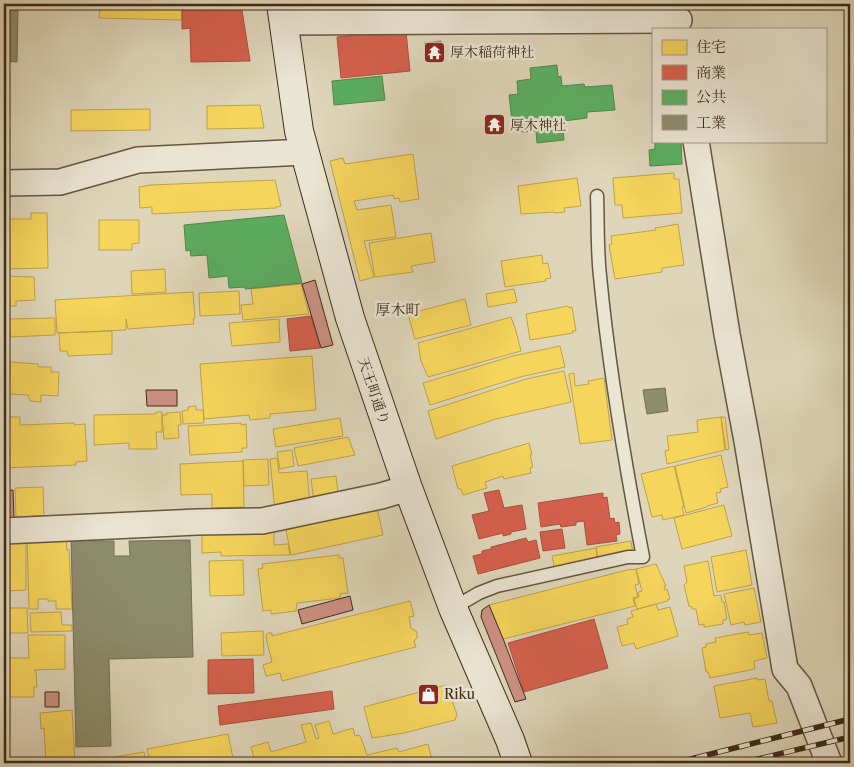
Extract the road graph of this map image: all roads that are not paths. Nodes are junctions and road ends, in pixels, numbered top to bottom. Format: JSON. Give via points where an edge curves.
{"nodes":[{"id":1,"x":282,"y":13,"type":"edge"},
{"id":2,"x":680,"y":18,"type":"edge"},
{"id":3,"x":696,"y":142,"type":"edge"},
{"id":4,"x":305,"y":152,"type":"junction"},
{"id":5,"x":4,"y":183,"type":"edge"},
{"id":6,"x":597,"y":196,"type":"dead end"},
{"id":7,"x":408,"y":488,"type":"junction"},
{"id":8,"x":4,"y":531,"type":"edge"},
{"id":9,"x":453,"y":608,"type":"junction"},
{"id":10,"x":518,"y":763,"type":"edge"},
{"id":11,"x":828,"y":763,"type":"edge"}],
"edges":[{"from":1,"to":2,"type":"street"},
{"from":1,"to":4,"type":"main road","name":"天王町通り"},
{"from":3,"to":11,"type":"street","via":[[785,669],[800,686]]},
{"from":4,"to":5,"type":"street","via":[[138,160],[60,182]]},
{"from":4,"to":7,"type":"main road","name":"天王町通り","via":[[350,318]]},
{"from":6,"to":9,"type":"lane","via":[[603,302],[625,463],[643,557],[497,586]]},
{"from":7,"to":8,"type":"street","via":[[262,521]]},
{"from":7,"to":9,"type":"main road","name":"天王町通り"},
{"from":9,"to":10,"type":"main road","name":"天王町通り"}]}
